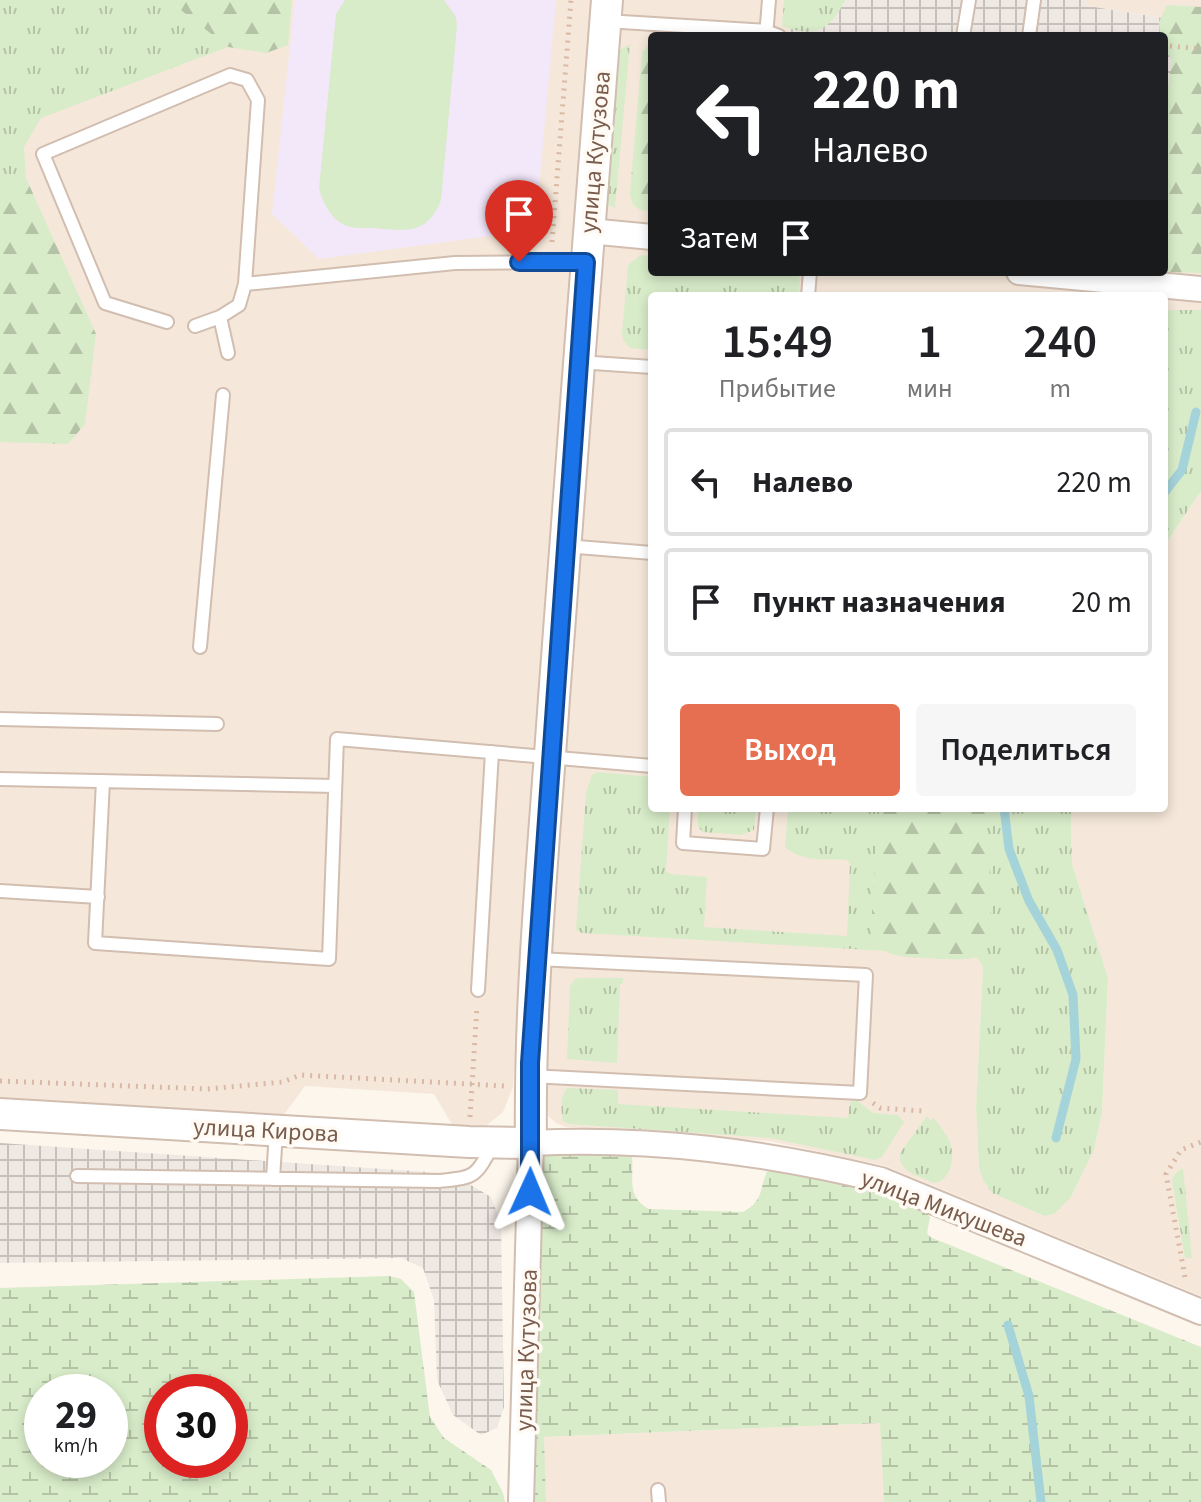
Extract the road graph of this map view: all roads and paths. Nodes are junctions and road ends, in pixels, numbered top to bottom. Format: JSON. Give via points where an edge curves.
{"nodes":[{"id":1,"x":571,"y":0,"type":"edge"},
{"id":2,"x":769,"y":0,"type":"edge"},
{"id":3,"x":969,"y":0,"type":"edge"},
{"id":4,"x":1034,"y":0,"type":"edge"},
{"id":5,"x":607,"y":10,"type":"edge"},
{"id":6,"x":756,"y":32,"type":"edge"},
{"id":7,"x":770,"y":32,"type":"edge"},
{"id":8,"x":964,"y":32,"type":"edge"},
{"id":9,"x":1030,"y":32,"type":"edge"},
{"id":10,"x":1170,"y":46,"type":"dead end"},
{"id":11,"x":1201,"y":49,"type":"edge"},
{"id":12,"x":589,"y":231,"type":"junction"},
{"id":13,"x":648,"y":237,"type":"edge"},
{"id":14,"x":551,"y":261,"type":"junction"},
{"id":15,"x":586,"y":262,"type":"junction"},
{"id":16,"x":1106,"y":276,"type":"edge"},
{"id":17,"x":1128,"y":277,"type":"edge"},
{"id":18,"x":245,"y":284,"type":"junction"},
{"id":19,"x":1201,"y":289,"type":"edge"},
{"id":20,"x":220,"y":317,"type":"junction"},
{"id":21,"x":167,"y":322,"type":"dead end"},
{"id":22,"x":195,"y":326,"type":"dead end"},
{"id":23,"x":228,"y":353,"type":"dead end"},
{"id":24,"x":578,"y":362,"type":"junction"},
{"id":25,"x":648,"y":367,"type":"edge"},
{"id":26,"x":223,"y":395,"type":"dead end"},
{"id":27,"x":565,"y":546,"type":"junction"},
{"id":28,"x":648,"y":553,"type":"edge"},
{"id":29,"x":200,"y":647,"type":"dead end"},
{"id":30,"x":0,"y":719,"type":"edge"},
{"id":31,"x":217,"y":724,"type":"dead end"},
{"id":32,"x":492,"y":752,"type":"junction"},
{"id":33,"x":550,"y":758,"type":"junction"},
{"id":34,"x":648,"y":766,"type":"edge"},
{"id":35,"x":0,"y":779,"type":"edge"},
{"id":36,"x":103,"y":781,"type":"junction"},
{"id":37,"x":335,"y":786,"type":"junction"},
{"id":38,"x":685,"y":812,"type":"edge"},
{"id":39,"x":767,"y":812,"type":"edge"},
{"id":40,"x":0,"y":891,"type":"edge"},
{"id":41,"x":98,"y":897,"type":"junction"},
{"id":42,"x":537,"y":959,"type":"junction"},
{"id":43,"x":478,"y":990,"type":"joint"},
{"id":44,"x":0,"y":1081,"type":"edge"},
{"id":45,"x":522,"y":1081,"type":"junction"},
{"id":46,"x":472,"y":1082,"type":"junction"},
{"id":47,"x":860,"y":1093,"type":"junction"},
{"id":48,"x":922,"y":1111,"type":"dead end"},
{"id":49,"x":0,"y":1114,"type":"edge"},
{"id":50,"x":276,"y":1131,"type":"junction"},
{"id":51,"x":482,"y":1135,"type":"junction"},
{"id":52,"x":1201,"y":1142,"type":"edge"},
{"id":53,"x":531,"y":1143,"type":"junction"},
{"id":54,"x":77,"y":1176,"type":"dead end"},
{"id":55,"x":273,"y":1179,"type":"junction"},
{"id":56,"x":1186,"y":1278,"type":"dead end"},
{"id":57,"x":1201,"y":1312,"type":"edge"},
{"id":58,"x":521,"y":1502,"type":"edge"}],
"edges":[{"from":1,"to":14,"type":"path"},
{"from":2,"to":7,"type":"lane"},
{"from":3,"to":8,"type":"lane"},
{"from":4,"to":9,"type":"lane"},
{"from":5,"to":6,"type":"lane"},
{"from":5,"to":12,"type":"street","name":"улица Кутузова"},
{"from":10,"to":11,"type":"path"},
{"from":12,"to":13,"type":"street"},
{"from":12,"to":15,"type":"street","name":"улица Кутузова"},
{"from":14,"to":15,"type":"lane"},
{"from":14,"to":18,"type":"lane","via":[[455,263]]},
{"from":15,"to":24,"type":"street","name":"улица Кутузова"},
{"from":16,"to":17,"type":"street"},
{"from":17,"to":19,"type":"street"},
{"from":18,"to":20,"type":"lane","via":[[239,305]]},
{"from":18,"to":21,"type":"lane","via":[[258,100],[247,80],[230,75],[43,154],[105,303]]},
{"from":20,"to":22,"type":"lane"},
{"from":20,"to":23,"type":"lane"},
{"from":24,"to":25,"type":"lane"},
{"from":24,"to":27,"type":"street","name":"улица Кутузова"},
{"from":26,"to":29,"type":"lane"},
{"from":27,"to":28,"type":"lane"},
{"from":27,"to":33,"type":"street","name":"улица Кутузова"},
{"from":30,"to":31,"type":"lane"},
{"from":32,"to":33,"type":"lane"},
{"from":32,"to":37,"type":"lane","via":[[337,739]]},
{"from":32,"to":43,"type":"lane"},
{"from":33,"to":34,"type":"lane"},
{"from":33,"to":42,"type":"street","name":"улица Кутузова"},
{"from":35,"to":36,"type":"lane"},
{"from":36,"to":37,"type":"lane"},
{"from":36,"to":41,"type":"lane"},
{"from":37,"to":41,"type":"lane","via":[[329,959],[95,943]]},
{"from":38,"to":39,"type":"lane","via":[[683,843],[763,849]]},
{"from":40,"to":41,"type":"lane"},
{"from":42,"to":45,"type":"street","name":"улица Кутузова"},
{"from":42,"to":47,"type":"lane","via":[[866,975]]},
{"from":43,"to":46,"type":"path"},
{"from":44,"to":46,"type":"path","via":[[207,1089],[283,1082],[300,1075]]},
{"from":45,"to":46,"type":"path"},
{"from":45,"to":47,"type":"lane"},
{"from":45,"to":53,"type":"street","name":"улица Кутузова"},
{"from":46,"to":51,"type":"path"},
{"from":47,"to":48,"type":"path","via":[[880,1108]]},
{"from":49,"to":50,"type":"street","name":"улица Кирова"},
{"from":50,"to":51,"type":"street","name":"улица Кирова"},
{"from":50,"to":55,"type":"lane"},
{"from":51,"to":53,"type":"street","name":"улица Кирова"},
{"from":51,"to":55,"type":"lane","via":[[479,1170],[469,1177]]},
{"from":52,"to":56,"type":"path","via":[[1181,1150],[1166,1174]]},
{"from":53,"to":57,"type":"street","name":"улица Микушева","via":[[689,1146],[840,1169],[881,1180]]},
{"from":53,"to":58,"type":"street","name":"улица Кутузова"},
{"from":54,"to":55,"type":"lane"}]}
